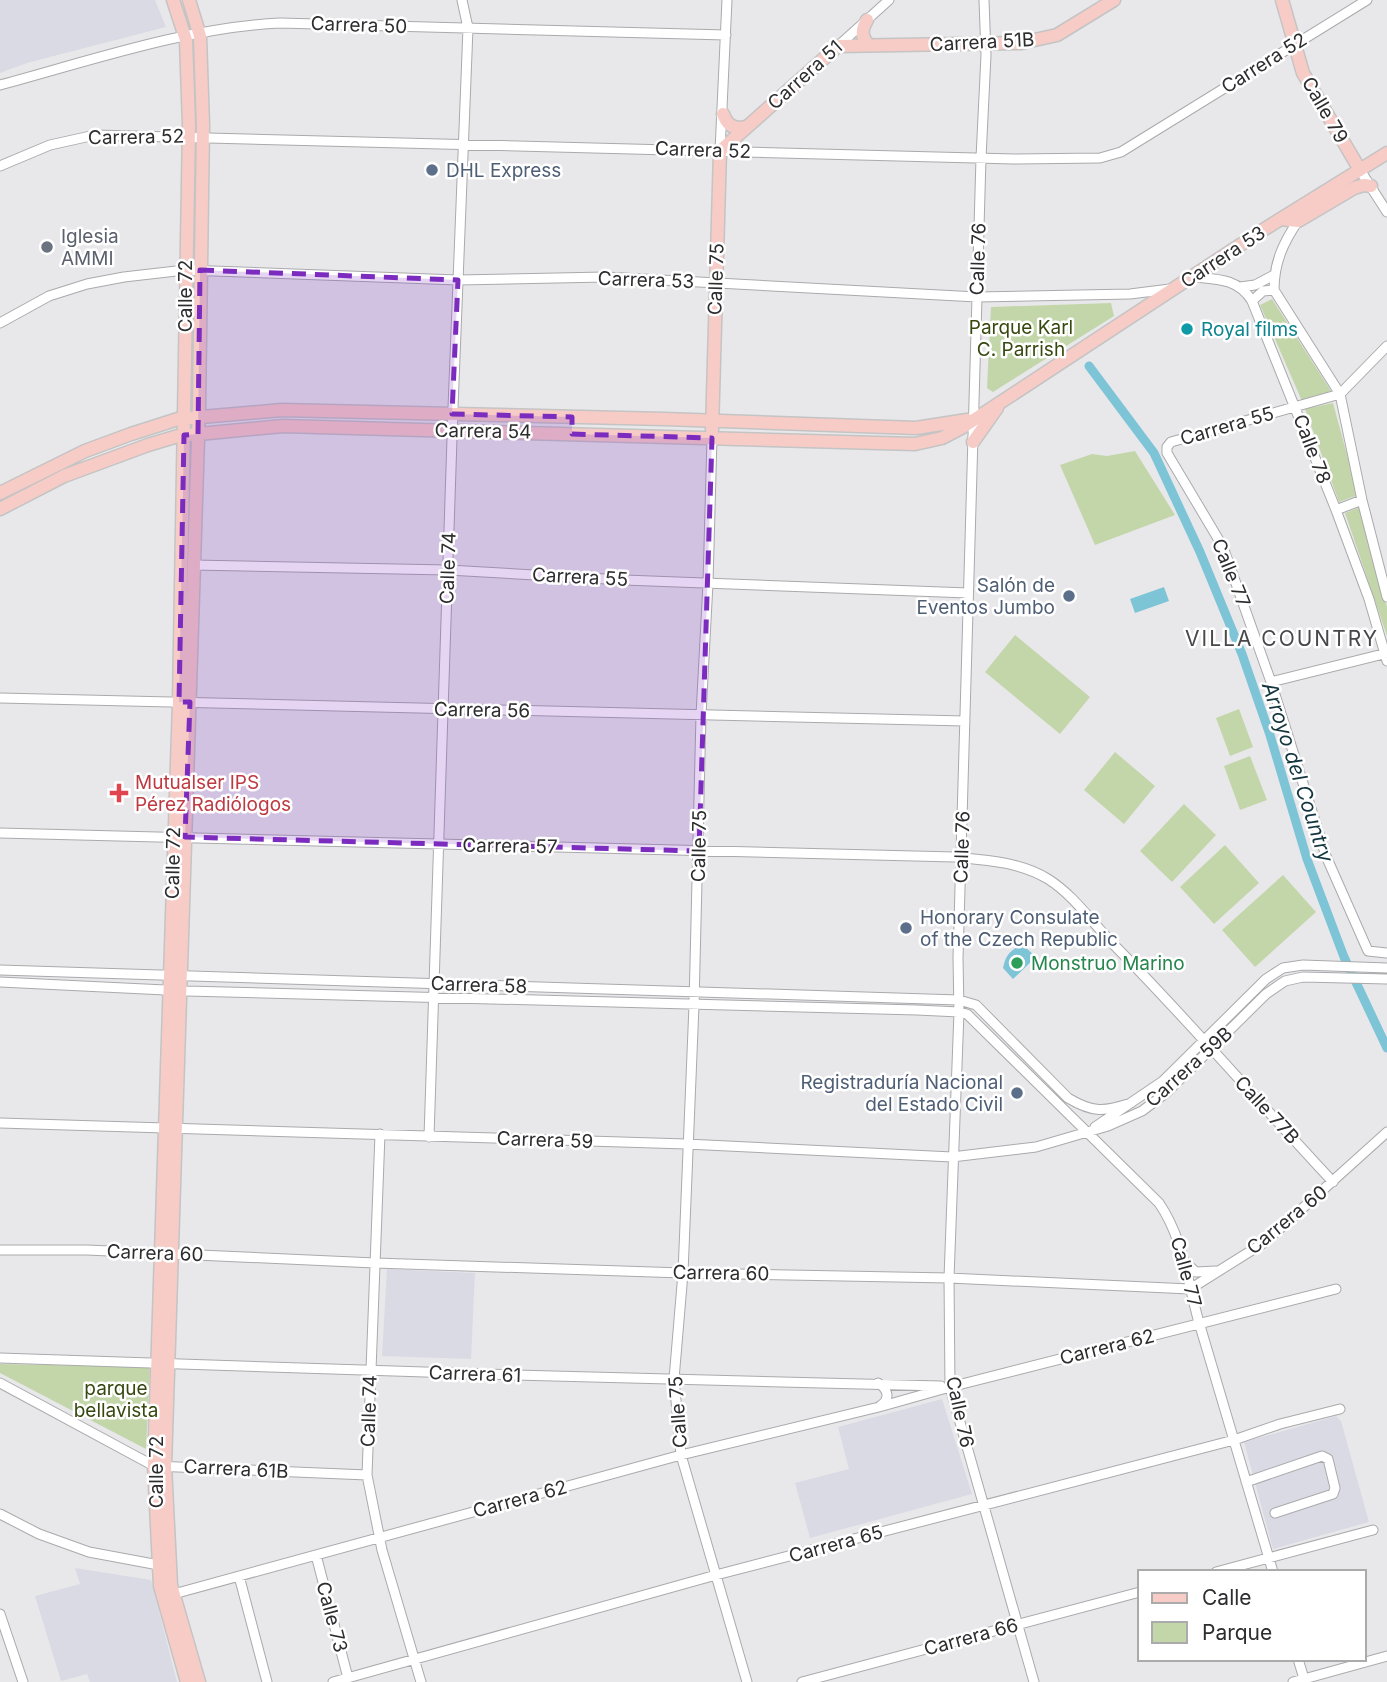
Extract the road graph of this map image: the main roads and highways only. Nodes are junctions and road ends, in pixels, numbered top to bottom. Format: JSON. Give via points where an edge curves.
{"nodes":[{"id":1,"x":173,"y":0,"type":"edge"},
{"id":2,"x":189,"y":0,"type":"edge"},
{"id":3,"x":1114,"y":0,"type":"edge"},
{"id":4,"x":1282,"y":0,"type":"edge"},
{"id":5,"x":867,"y":20,"type":"road end"},
{"id":6,"x":869,"y":45,"type":"junction"},
{"id":7,"x":838,"y":46,"type":"joint"},
{"id":8,"x":723,"y":114,"type":"road end"},
{"id":9,"x":746,"y":127,"type":"junction"},
{"id":10,"x":720,"y":150,"type":"joint"},
{"id":11,"x":1387,"y":153,"type":"edge"},
{"id":12,"x":1360,"y":170,"type":"junction"},
{"id":13,"x":1370,"y":186,"type":"road end"},
{"id":14,"x":1308,"y":202,"type":"junction"},
{"id":15,"x":1281,"y":219,"type":"junction"},
{"id":16,"x":1298,"y":220,"type":"junction"},
{"id":17,"x":1175,"y":289,"type":"joint"},
{"id":18,"x":1004,"y":399,"type":"junction"},
{"id":19,"x":316,"y":411,"type":"junction"},
{"id":20,"x":198,"y":417,"type":"junction"},
{"id":21,"x":572,"y":417,"type":"junction"},
{"id":22,"x":974,"y":418,"type":"junction"},
{"id":23,"x":184,"y":419,"type":"junction"},
{"id":24,"x":712,"y":421,"type":"junction"},
{"id":25,"x":830,"y":425,"type":"junction"},
{"id":26,"x":316,"y":426,"type":"junction"},
{"id":27,"x":198,"y":434,"type":"junction"},
{"id":28,"x":572,"y":434,"type":"junction"},
{"id":29,"x":184,"y":435,"type":"junction"},
{"id":30,"x":712,"y":438,"type":"junction"},
{"id":31,"x":831,"y":442,"type":"junction"},
{"id":32,"x":973,"y":442,"type":"road end"},
{"id":33,"x":85,"y":451,"type":"junction"},
{"id":34,"x":89,"y":465,"type":"junction"},
{"id":35,"x":0,"y":493,"type":"edge"},
{"id":36,"x":0,"y":509,"type":"edge"},
{"id":37,"x":184,"y":702,"type":"junction"},
{"id":38,"x":168,"y":1596,"type":"junction"},
{"id":39,"x":187,"y":1682,"type":"edge"},
{"id":40,"x":199,"y":1682,"type":"edge"}],
"edges":[{"from":1,"to":23,"type":"main road","name":"Calle 72","via":[[186,36]]},
{"from":2,"to":20,"type":"main road","name":"Calle 72","via":[[200,33],[203,136]]},
{"from":3,"to":6,"type":"main road","name":"Carrera 51B","via":[[1057,35],[1021,43]]},
{"from":4,"to":12,"type":"main road","name":"Calle 79","via":[[1303,73]]},
{"from":5,"to":6,"type":"main road","via":[[862,34]]},
{"from":6,"to":7,"type":"main road","name":"Carrera 51B"},
{"from":7,"to":9,"type":"main road","name":"Carrera 51"},
{"from":8,"to":9,"type":"main road","via":[[734,128]]},
{"from":9,"to":10,"type":"main road","name":"Carrera 51"},
{"from":10,"to":24,"type":"main road","name":"Calle 75"},
{"from":11,"to":12,"type":"main road","name":"Carrera 53"},
{"from":12,"to":14,"type":"main road","name":"Carrera 53"},
{"from":13,"to":16,"type":"main road","via":[[1354,188]]},
{"from":14,"to":15,"type":"main road","name":"Carrera 53"},
{"from":14,"to":16,"type":"main road"},
{"from":15,"to":16,"type":"main road"},
{"from":15,"to":17,"type":"main road","name":"Carrera 53"},
{"from":17,"to":18,"type":"main road","name":"Carrera 54"},
{"from":18,"to":22,"type":"main road","name":"Carrera 54"},
{"from":18,"to":32,"type":"main road"},
{"from":19,"to":20,"type":"main road","name":"Carrera 54"},
{"from":19,"to":21,"type":"main road","name":"Carrera 54"},
{"from":19,"to":26,"type":"main road"},
{"from":20,"to":23,"type":"main road","name":"Carrera 54"},
{"from":20,"to":27,"type":"main road","name":"Calle 72"},
{"from":21,"to":24,"type":"main road","name":"Carrera 54"},
{"from":21,"to":28,"type":"main road"},
{"from":22,"to":25,"type":"main road","name":"Carrera 54","via":[[916,428]]},
{"from":22,"to":31,"type":"main road","name":"Carrera 54","via":[[934,441]]},
{"from":23,"to":29,"type":"main road","name":"Calle 72"},
{"from":23,"to":33,"type":"main road","name":"Carrera 54"},
{"from":24,"to":25,"type":"main road","name":"Carrera 54"},
{"from":24,"to":30,"type":"main road","name":"Calle 75"},
{"from":25,"to":31,"type":"main road"},
{"from":26,"to":27,"type":"main road","name":"Carrera 54"},
{"from":26,"to":28,"type":"main road","name":"Carrera 54"},
{"from":27,"to":29,"type":"main road","name":"Carrera 54"},
{"from":27,"to":37,"type":"main road","name":"Calle 72"},
{"from":28,"to":30,"type":"main road","name":"Carrera 54"},
{"from":29,"to":34,"type":"main road","name":"Carrera 54"},
{"from":29,"to":37,"type":"main road","name":"Calle 72"},
{"from":30,"to":31,"type":"main road","name":"Carrera 54"},
{"from":33,"to":34,"type":"main road"},
{"from":33,"to":35,"type":"main road","name":"Carrera 54"},
{"from":34,"to":36,"type":"main road","name":"Carrera 54"},
{"from":37,"to":38,"type":"main road","name":"Calle 72","via":[[160,1466]]},
{"from":38,"to":39,"type":"main road","name":"Calle 72"},
{"from":38,"to":40,"type":"main road","name":"Calle 72"}]}
